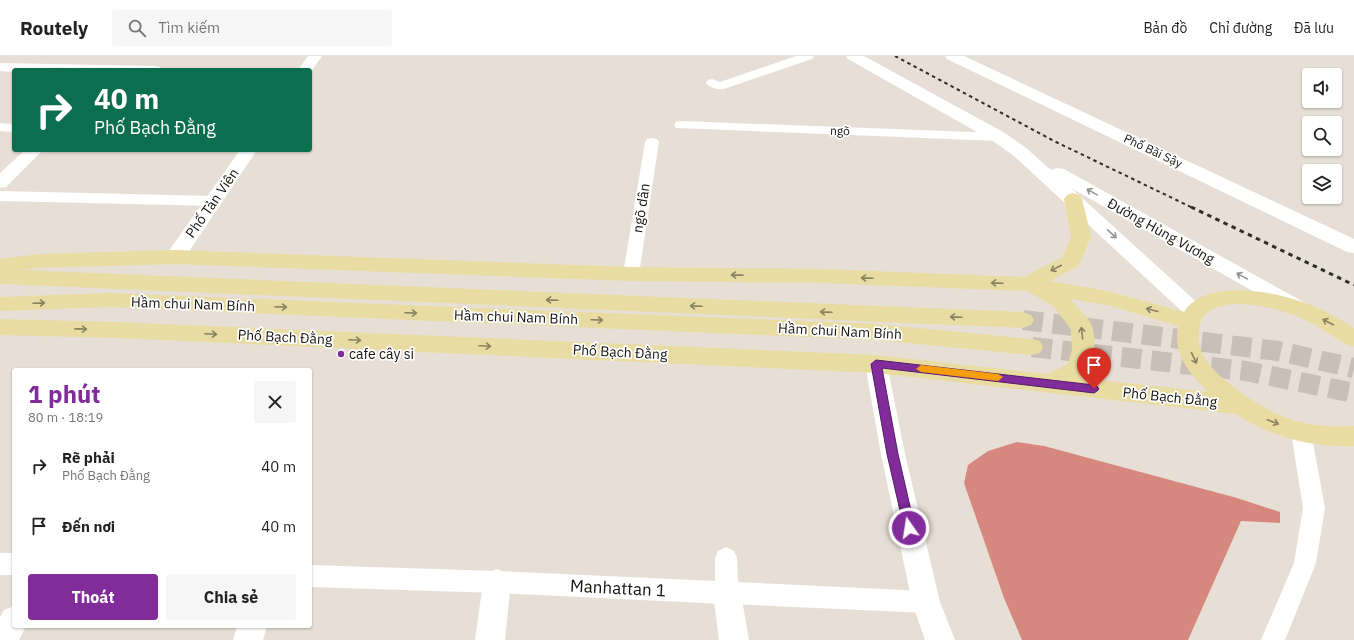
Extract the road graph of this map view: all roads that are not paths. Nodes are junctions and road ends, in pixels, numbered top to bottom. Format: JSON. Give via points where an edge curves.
{"nodes":[{"id":1,"x":134,"y":56,"type":"edge"},
{"id":2,"x":315,"y":56,"type":"edge"},
{"id":3,"x":808,"y":56,"type":"edge"},
{"id":4,"x":853,"y":56,"type":"edge"},
{"id":5,"x":952,"y":56,"type":"edge"},
{"id":6,"x":0,"y":67,"type":"edge"},
{"id":7,"x":40,"y":68,"type":"edge"},
{"id":8,"x":122,"y":68,"type":"edge"},
{"id":9,"x":306,"y":68,"type":"edge"},
{"id":10,"x":712,"y":84,"type":"dead end"},
{"id":11,"x":681,"y":125,"type":"dead end"},
{"id":12,"x":0,"y":127,"type":"edge"},
{"id":13,"x":12,"y":128,"type":"edge"},
{"id":14,"x":999,"y":137,"type":"junction"},
{"id":15,"x":652,"y":142,"type":"dead end"},
{"id":16,"x":33,"y":152,"type":"edge"},
{"id":17,"x":249,"y":152,"type":"edge"},
{"id":18,"x":1020,"y":152,"type":"junction"},
{"id":19,"x":0,"y":183,"type":"edge"},
{"id":20,"x":0,"y":196,"type":"edge"},
{"id":21,"x":1073,"y":199,"type":"junction"},
{"id":22,"x":214,"y":201,"type":"junction"},
{"id":23,"x":1354,"y":247,"type":"edge"},
{"id":24,"x":175,"y":256,"type":"junction"},
{"id":25,"x":0,"y":266,"type":"edge"},
{"id":26,"x":631,"y":274,"type":"junction"},
{"id":27,"x":0,"y":277,"type":"edge"},
{"id":28,"x":1027,"y":284,"type":"junction"},
{"id":29,"x":0,"y":304,"type":"edge"},
{"id":30,"x":1301,"y":309,"type":"junction"},
{"id":31,"x":1192,"y":316,"type":"junction"},
{"id":32,"x":1023,"y":320,"type":"tunnel mouth"},
{"id":33,"x":0,"y":327,"type":"edge"},
{"id":34,"x":1354,"y":339,"type":"edge"},
{"id":35,"x":1032,"y":347,"type":"tunnel mouth"},
{"id":36,"x":876,"y":364,"type":"junction"},
{"id":37,"x":1052,"y":383,"type":"junction"},
{"id":38,"x":1239,"y":405,"type":"junction"},
{"id":39,"x":1301,"y":432,"type":"junction"},
{"id":40,"x":1354,"y":436,"type":"edge"},
{"id":41,"x":1326,"y":437,"type":"junction"},
{"id":42,"x":1354,"y":451,"type":"edge"},
{"id":43,"x":726,"y":558,"type":"dead end"},
{"id":44,"x":0,"y":564,"type":"edge"},
{"id":45,"x":12,"y":564,"type":"edge"},
{"id":46,"x":312,"y":576,"type":"edge"},
{"id":47,"x":497,"y":582,"type":"junction"},
{"id":48,"x":727,"y":594,"type":"junction"},
{"id":49,"x":926,"y":602,"type":"junction"},
{"id":50,"x":12,"y":624,"type":"edge"},
{"id":51,"x":251,"y":628,"type":"edge"},
{"id":52,"x":4,"y":640,"type":"edge"},
{"id":53,"x":248,"y":640,"type":"edge"},
{"id":54,"x":490,"y":640,"type":"edge"},
{"id":55,"x":734,"y":640,"type":"edge"},
{"id":56,"x":940,"y":640,"type":"edge"},
{"id":57,"x":1273,"y":640,"type":"edge"}],
"edges":[{"from":1,"to":8,"type":"street"},
{"from":2,"to":9,"type":"street"},
{"from":3,"to":10,"type":"lane","via":[[720,86]]},
{"from":4,"to":14,"type":"street","name":"Đường Hùng Vương"},
{"from":5,"to":23,"type":"street","name":"Phố Bãi Sậy"},
{"from":6,"to":7,"type":"street"},
{"from":11,"to":14,"type":"lane","name":"ngõ"},
{"from":12,"to":13,"type":"lane"},
{"from":14,"to":18,"type":"street","name":"Đường Hùng Vương"},
{"from":15,"to":26,"type":"lane","name":"ngõ dân"},
{"from":16,"to":19,"type":"street"},
{"from":17,"to":22,"type":"street","name":"Phố Tản Viên"},
{"from":18,"to":21,"type":"street","name":"Đường Hùng Vương"},
{"from":30,"to":18,"type":"street","name":"Đường Hùng Vương","one_way":true},
{"from":20,"to":22,"type":"lane"},
{"from":21,"to":28,"type":"main road","one_way":true,"via":[[1081,236],[1071,261]]},
{"from":21,"to":31,"type":"street","name":"Đường Hùng Vương","one_way":true},
{"from":22,"to":24,"type":"street","name":"Phố Tản Viên"},
{"from":24,"to":25,"type":"main road","via":[[40,261]]},
{"from":24,"to":26,"type":"main road"},
{"from":28,"to":26,"type":"main road","one_way":true,"via":[[823,276]]},
{"from":32,"to":27,"type":"main road","name":"Hầm chui Nam Bính","one_way":true},
{"from":31,"to":28,"type":"main road","one_way":true},
{"from":37,"to":28,"type":"main road","one_way":true,"via":[[1078,369],[1083,350],[1082,327],[1060,301]]},
{"from":29,"to":35,"type":"main road","name":"Hầm chui Nam Bính","one_way":true,"via":[[110,300],[789,328],[877,332]]},
{"from":30,"to":31,"type":"main road","via":[[1250,297],[1227,298],[1208,303]]},
{"from":34,"to":30,"type":"main road","one_way":true,"via":[[1332,324]]},
{"from":31,"to":38,"type":"main road","one_way":true,"via":[[1188,344],[1196,364],[1214,385]]},
{"from":33,"to":36,"type":"main road","name":"Phố Bạch Đằng","one_way":true,"via":[[126,330]]},
{"from":36,"to":37,"type":"main road","name":"Phố Bạch Đằng"},
{"from":36,"to":49,"type":"street"},
{"from":37,"to":38,"type":"main road","name":"Phố Bạch Đằng"},
{"from":38,"to":39,"type":"main road","one_way":true,"via":[[1269,421]]},
{"from":39,"to":41,"type":"main road"},
{"from":39,"to":57,"type":"lane","via":[[1314,508],[1305,563]]},
{"from":40,"to":41,"type":"main road"},
{"from":41,"to":42,"type":"main road"},
{"from":43,"to":48,"type":"lane"},
{"from":44,"to":45,"type":"lane"},
{"from":46,"to":47,"type":"lane","name":"Manhattan 1"},
{"from":47,"to":48,"type":"lane","name":"Manhattan 1"},
{"from":47,"to":54,"type":"street"},
{"from":48,"to":49,"type":"lane","name":"Manhattan 1"},
{"from":48,"to":55,"type":"street"},
{"from":49,"to":56,"type":"street"},
{"from":50,"to":52,"type":"street"},
{"from":51,"to":53,"type":"street"}]}
